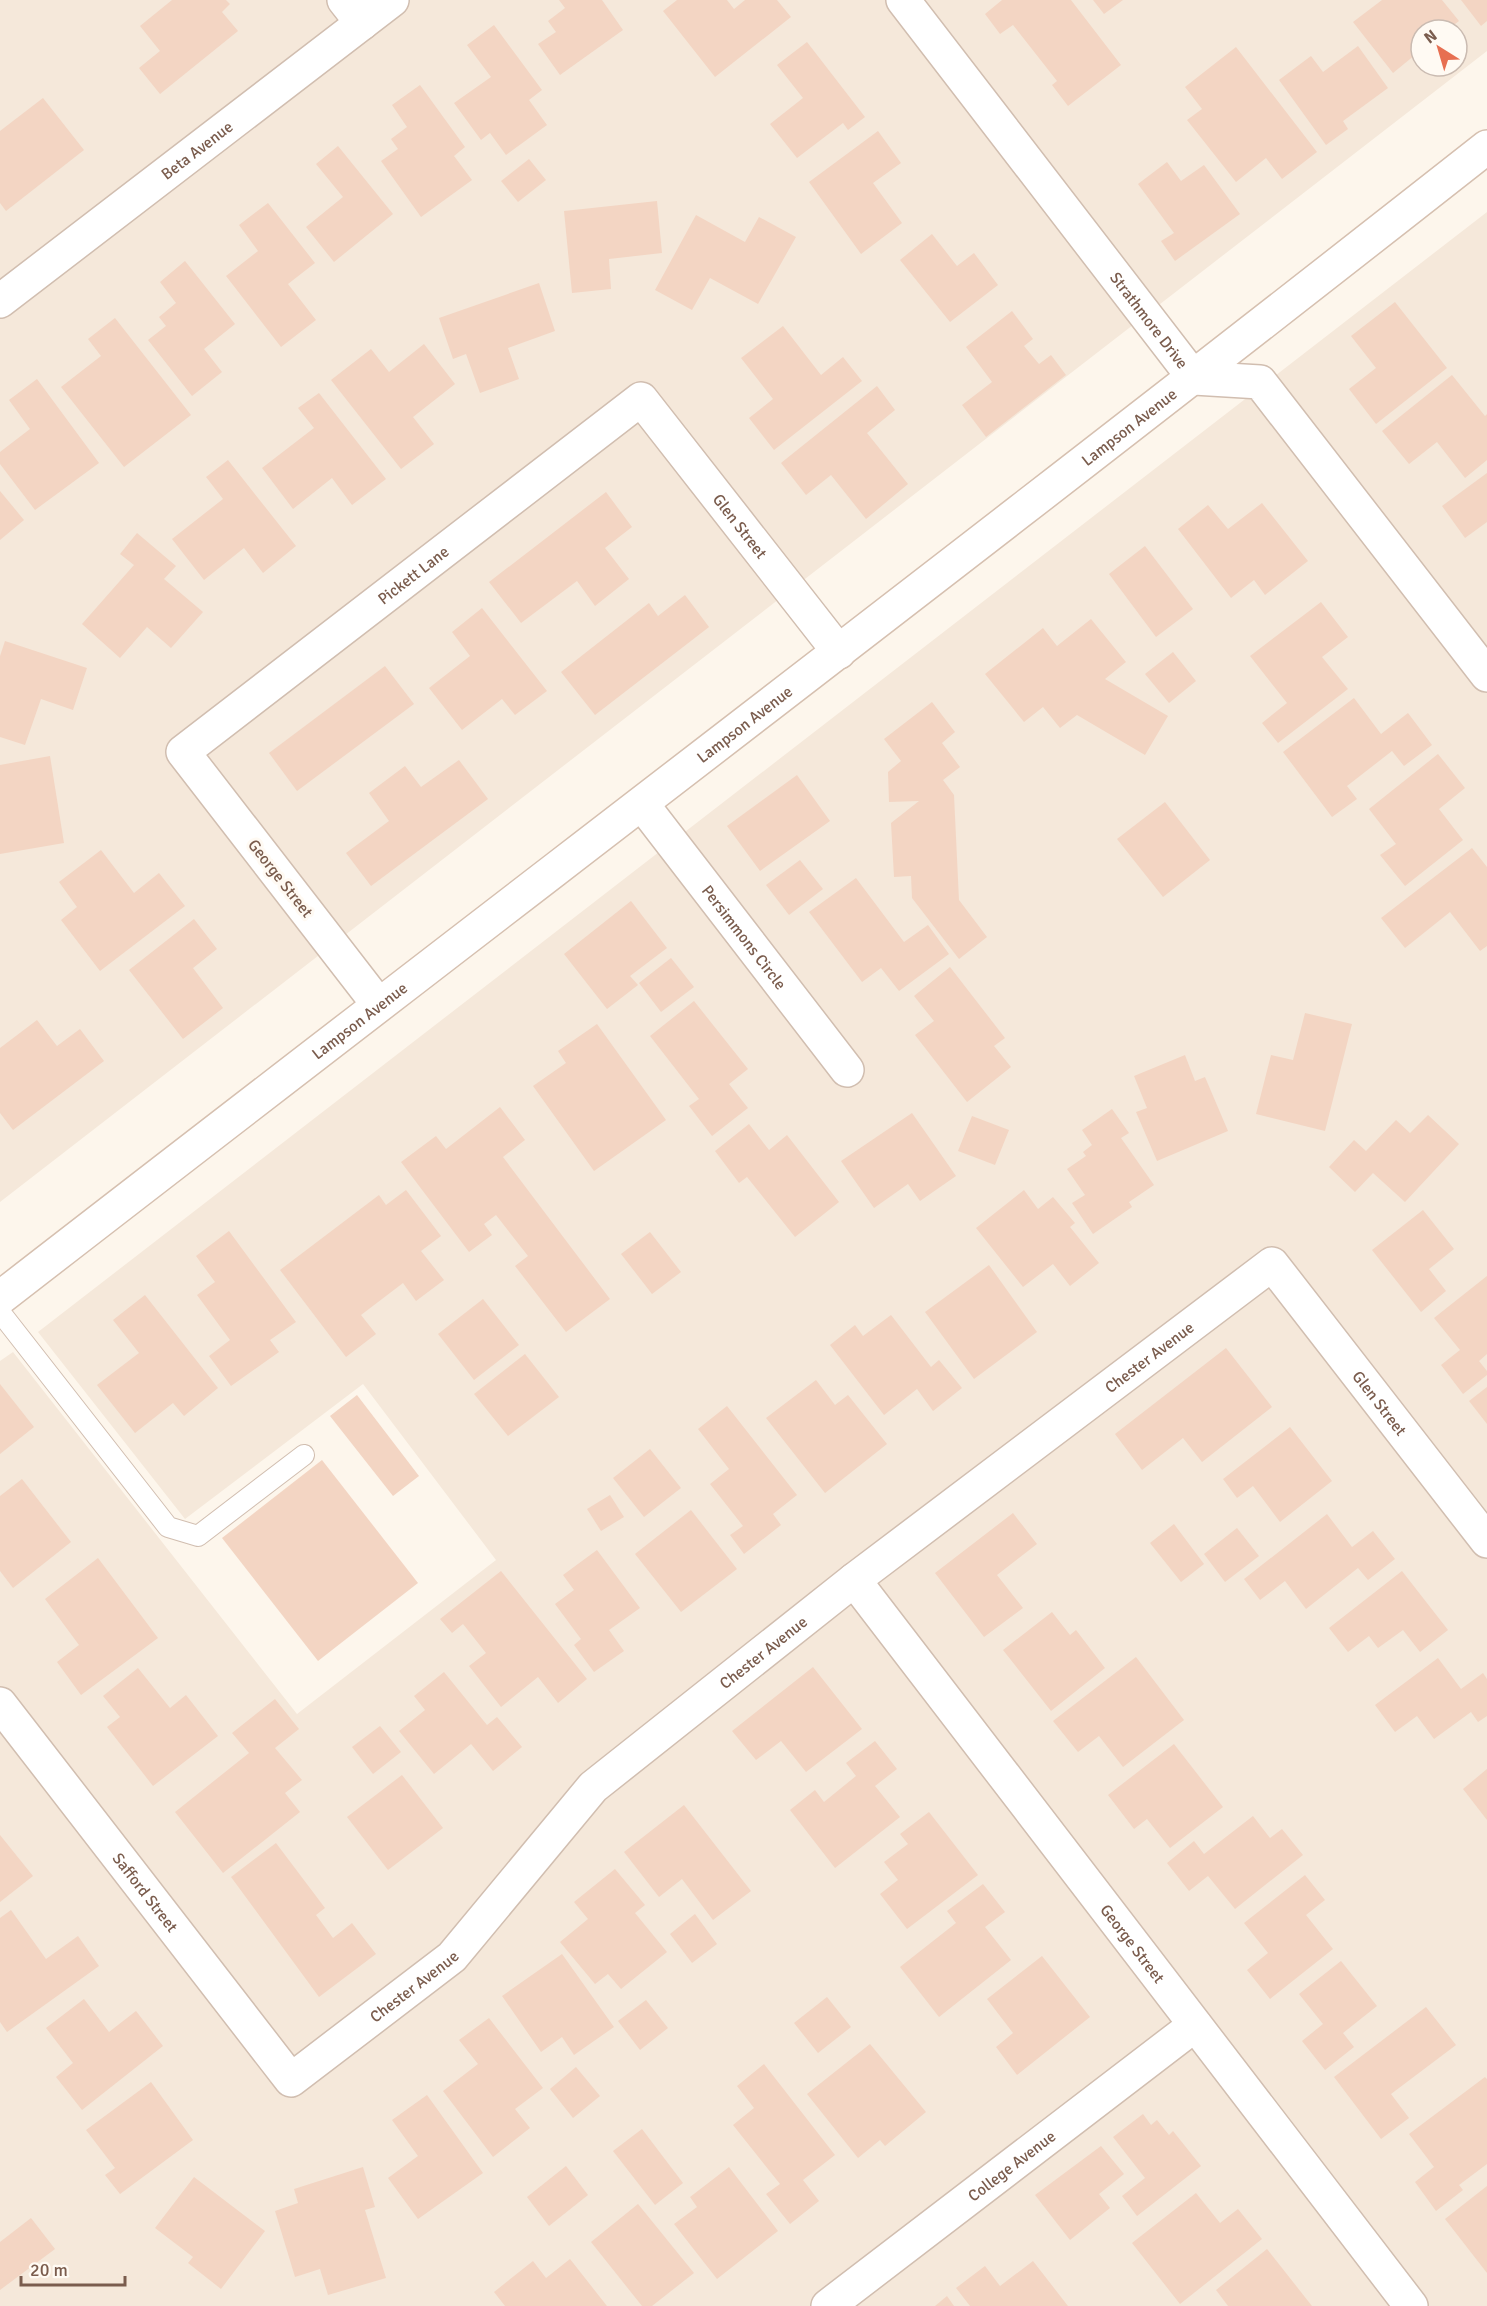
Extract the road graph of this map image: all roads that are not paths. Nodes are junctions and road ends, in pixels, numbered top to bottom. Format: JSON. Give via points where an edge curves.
{"nodes":[{"id":1,"x":392,"y":0,"type":"edge"},
{"id":2,"x":903,"y":0,"type":"edge"},
{"id":3,"x":353,"y":12,"type":"edge"},
{"id":4,"x":1487,"y":147,"type":"edge"},
{"id":5,"x":0,"y":301,"type":"edge"},
{"id":6,"x":1194,"y":378,"type":"junction"},
{"id":7,"x":641,"y":399,"type":"joint"},
{"id":8,"x":839,"y":652,"type":"junction"},
{"id":9,"x":1487,"y":675,"type":"edge"},
{"id":10,"x":183,"y":752,"type":"joint"},
{"id":11,"x":642,"y":804,"type":"junction"},
{"id":12,"x":378,"y":1004,"type":"junction"},
{"id":13,"x":847,"y":1070,"type":"dead end"},
{"id":14,"x":1272,"y":1264,"type":"joint"},
{"id":15,"x":0,"y":1298,"type":"edge"},
{"id":16,"x":0,"y":1312,"type":"edge"},
{"id":17,"x":304,"y":1455,"type":"dead end"},
{"id":18,"x":1487,"y":1541,"type":"edge"},
{"id":19,"x":854,"y":1580,"type":"junction"},
{"id":20,"x":0,"y":1704,"type":"edge"},
{"id":21,"x":1196,"y":2025,"type":"junction"},
{"id":22,"x":291,"y":2080,"type":"joint"},
{"id":23,"x":828,"y":2306,"type":"edge"},
{"id":24,"x":1411,"y":2306,"type":"edge"}],
"edges":[{"from":1,"to":3,"type":"street","name":"Beta Avenue"},
{"from":2,"to":6,"type":"street","name":"Strathmore Drive"},
{"from":3,"to":5,"type":"street","name":"Beta Avenue"},
{"from":4,"to":6,"type":"street","name":"Lampson Avenue"},
{"from":6,"to":8,"type":"street","name":"Lampson Avenue"},
{"from":6,"to":9,"type":"street","name":"Strathmore Drive","via":[[1260,382]]},
{"from":7,"to":8,"type":"street","name":"Glen Street"},
{"from":7,"to":10,"type":"street","name":"Pickett Lane"},
{"from":8,"to":11,"type":"street","name":"Lampson Avenue"},
{"from":10,"to":12,"type":"street","name":"George Street"},
{"from":11,"to":12,"type":"street","name":"Lampson Avenue"},
{"from":11,"to":13,"type":"street","name":"Persimmons Circle"},
{"from":12,"to":15,"type":"street","name":"Lampson Avenue"},
{"from":14,"to":18,"type":"street","name":"Glen Street"},
{"from":14,"to":19,"type":"street","name":"Chester Avenue"},
{"from":16,"to":17,"type":"lane","via":[[168,1527],[198,1536]]},
{"from":19,"to":21,"type":"street","name":"George Street"},
{"from":19,"to":22,"type":"street","name":"Chester Avenue","via":[[593,1787],[452,1957]]},
{"from":20,"to":22,"type":"street","name":"Safford Street"},
{"from":21,"to":23,"type":"street","name":"College Avenue"},
{"from":21,"to":24,"type":"street","name":"George Street"}]}
